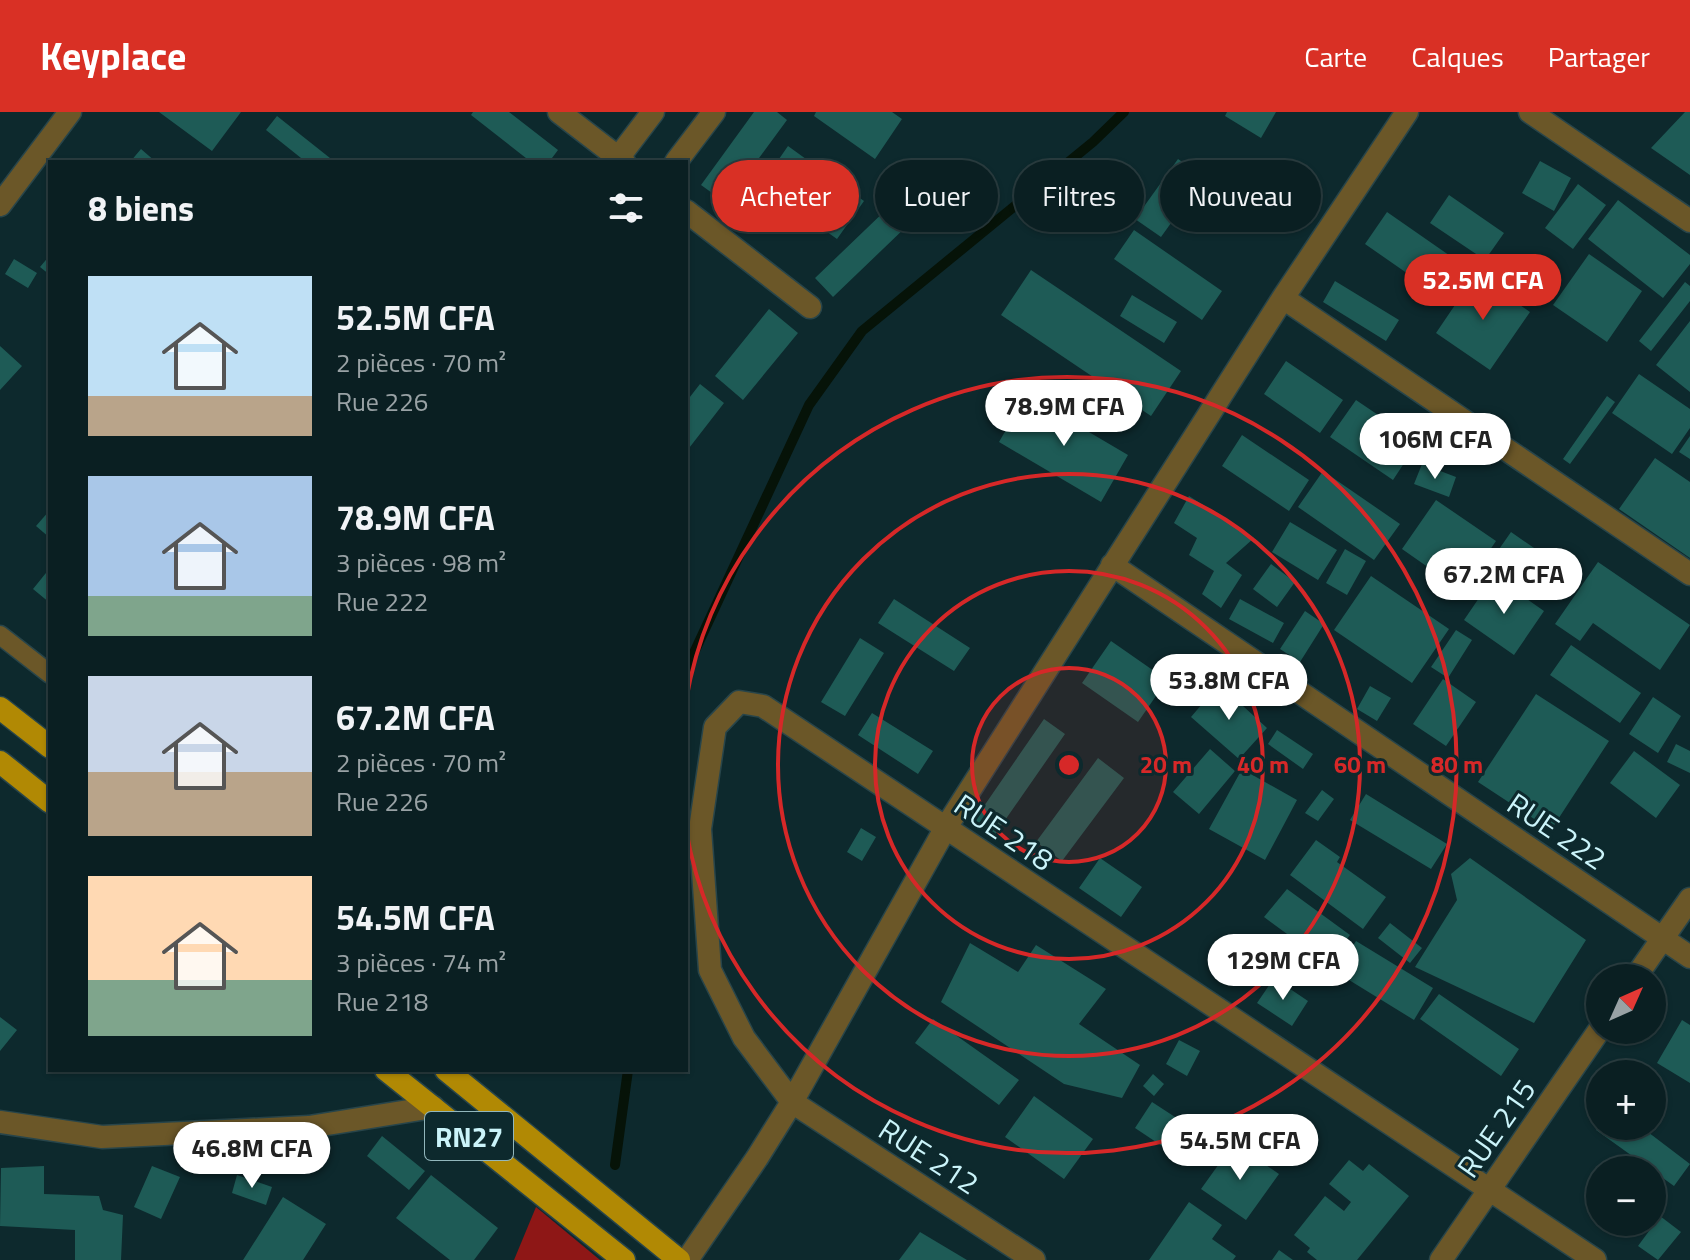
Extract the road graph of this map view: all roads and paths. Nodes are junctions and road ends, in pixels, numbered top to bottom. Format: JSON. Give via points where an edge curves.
{"nodes":[{"id":1,"x":70,"y":112,"type":"edge"},
{"id":2,"x":559,"y":112,"type":"edge"},
{"id":3,"x":653,"y":112,"type":"edge"},
{"id":4,"x":714,"y":112,"type":"edge"},
{"id":5,"x":1407,"y":112,"type":"edge"},
{"id":6,"x":1530,"y":112,"type":"edge"},
{"id":7,"x":618,"y":160,"type":"edge"},
{"id":8,"x":620,"y":160,"type":"edge"},
{"id":9,"x":678,"y":160,"type":"edge"},
{"id":10,"x":0,"y":205,"type":"edge"},
{"id":11,"x":688,"y":213,"type":"edge"},
{"id":12,"x":1690,"y":221,"type":"edge"},
{"id":13,"x":1283,"y":298,"type":"junction"},
{"id":14,"x":810,"y":307,"type":"dead end"},
{"id":15,"x":1112,"y":565,"type":"junction"},
{"id":16,"x":1690,"y":574,"type":"edge"},
{"id":17,"x":0,"y":635,"type":"edge"},
{"id":18,"x":48,"y":672,"type":"edge"},
{"id":19,"x":0,"y":708,"type":"edge"},
{"id":20,"x":48,"y":745,"type":"edge"},
{"id":21,"x":0,"y":762,"type":"edge"},
{"id":22,"x":48,"y":800,"type":"edge"},
{"id":23,"x":945,"y":829,"type":"junction"},
{"id":24,"x":1690,"y":899,"type":"edge"},
{"id":25,"x":1662,"y":939,"type":"junction"},
{"id":26,"x":1690,"y":957,"type":"edge"},
{"id":27,"x":1645,"y":964,"type":"edge"},
{"id":28,"x":1590,"y":1044,"type":"edge"},
{"id":29,"x":389,"y":1072,"type":"edge"},
{"id":30,"x":448,"y":1072,"type":"edge"},
{"id":31,"x":792,"y":1102,"type":"junction"},
{"id":32,"x":433,"y":1107,"type":"junction"},
{"id":33,"x":0,"y":1122,"type":"edge"},
{"id":34,"x":1490,"y":1189,"type":"junction"},
{"id":35,"x":620,"y":1256,"type":"edge"},
{"id":36,"x":679,"y":1260,"type":"edge"},
{"id":37,"x":687,"y":1260,"type":"edge"},
{"id":38,"x":1034,"y":1260,"type":"edge"},
{"id":39,"x":1441,"y":1260,"type":"edge"},
{"id":40,"x":1595,"y":1260,"type":"edge"}],
"edges":[{"from":1,"to":10,"type":"street"},
{"from":2,"to":7,"type":"street"},
{"from":3,"to":8,"type":"street"},
{"from":4,"to":9,"type":"street"},
{"from":5,"to":13,"type":"street"},
{"from":6,"to":12,"type":"street"},
{"from":11,"to":14,"type":"street"},
{"from":13,"to":15,"type":"street"},
{"from":13,"to":16,"type":"street"},
{"from":15,"to":23,"type":"street"},
{"from":15,"to":25,"type":"street","name":"RUE 222"},
{"from":17,"to":18,"type":"lane"},
{"from":19,"to":20,"type":"main road"},
{"from":21,"to":22,"type":"main road"},
{"from":23,"to":31,"type":"street"},
{"from":23,"to":31,"type":"street","name":"RUE 218","via":[[763,706],[739,702],[715,727],[700,829],[710,970],[744,1038]]},
{"from":23,"to":34,"type":"street","name":"RUE 218"},
{"from":24,"to":25,"type":"street"},
{"from":25,"to":26,"type":"street","name":"RUE 222"},
{"from":25,"to":27,"type":"street"},
{"from":28,"to":34,"type":"street","name":"RUE 215"},
{"from":29,"to":32,"type":"main road","number":"RN27"},
{"from":30,"to":36,"type":"main road","number":"RN27"},
{"from":31,"to":37,"type":"street"},
{"from":31,"to":38,"type":"street","name":"RUE 212"},
{"from":32,"to":33,"type":"street","via":[[309,1127],[102,1137]]},
{"from":32,"to":35,"type":"main road","number":"RN27"},
{"from":34,"to":39,"type":"street","name":"RUE 215"},
{"from":34,"to":40,"type":"street","name":"RUE 218"}]}
